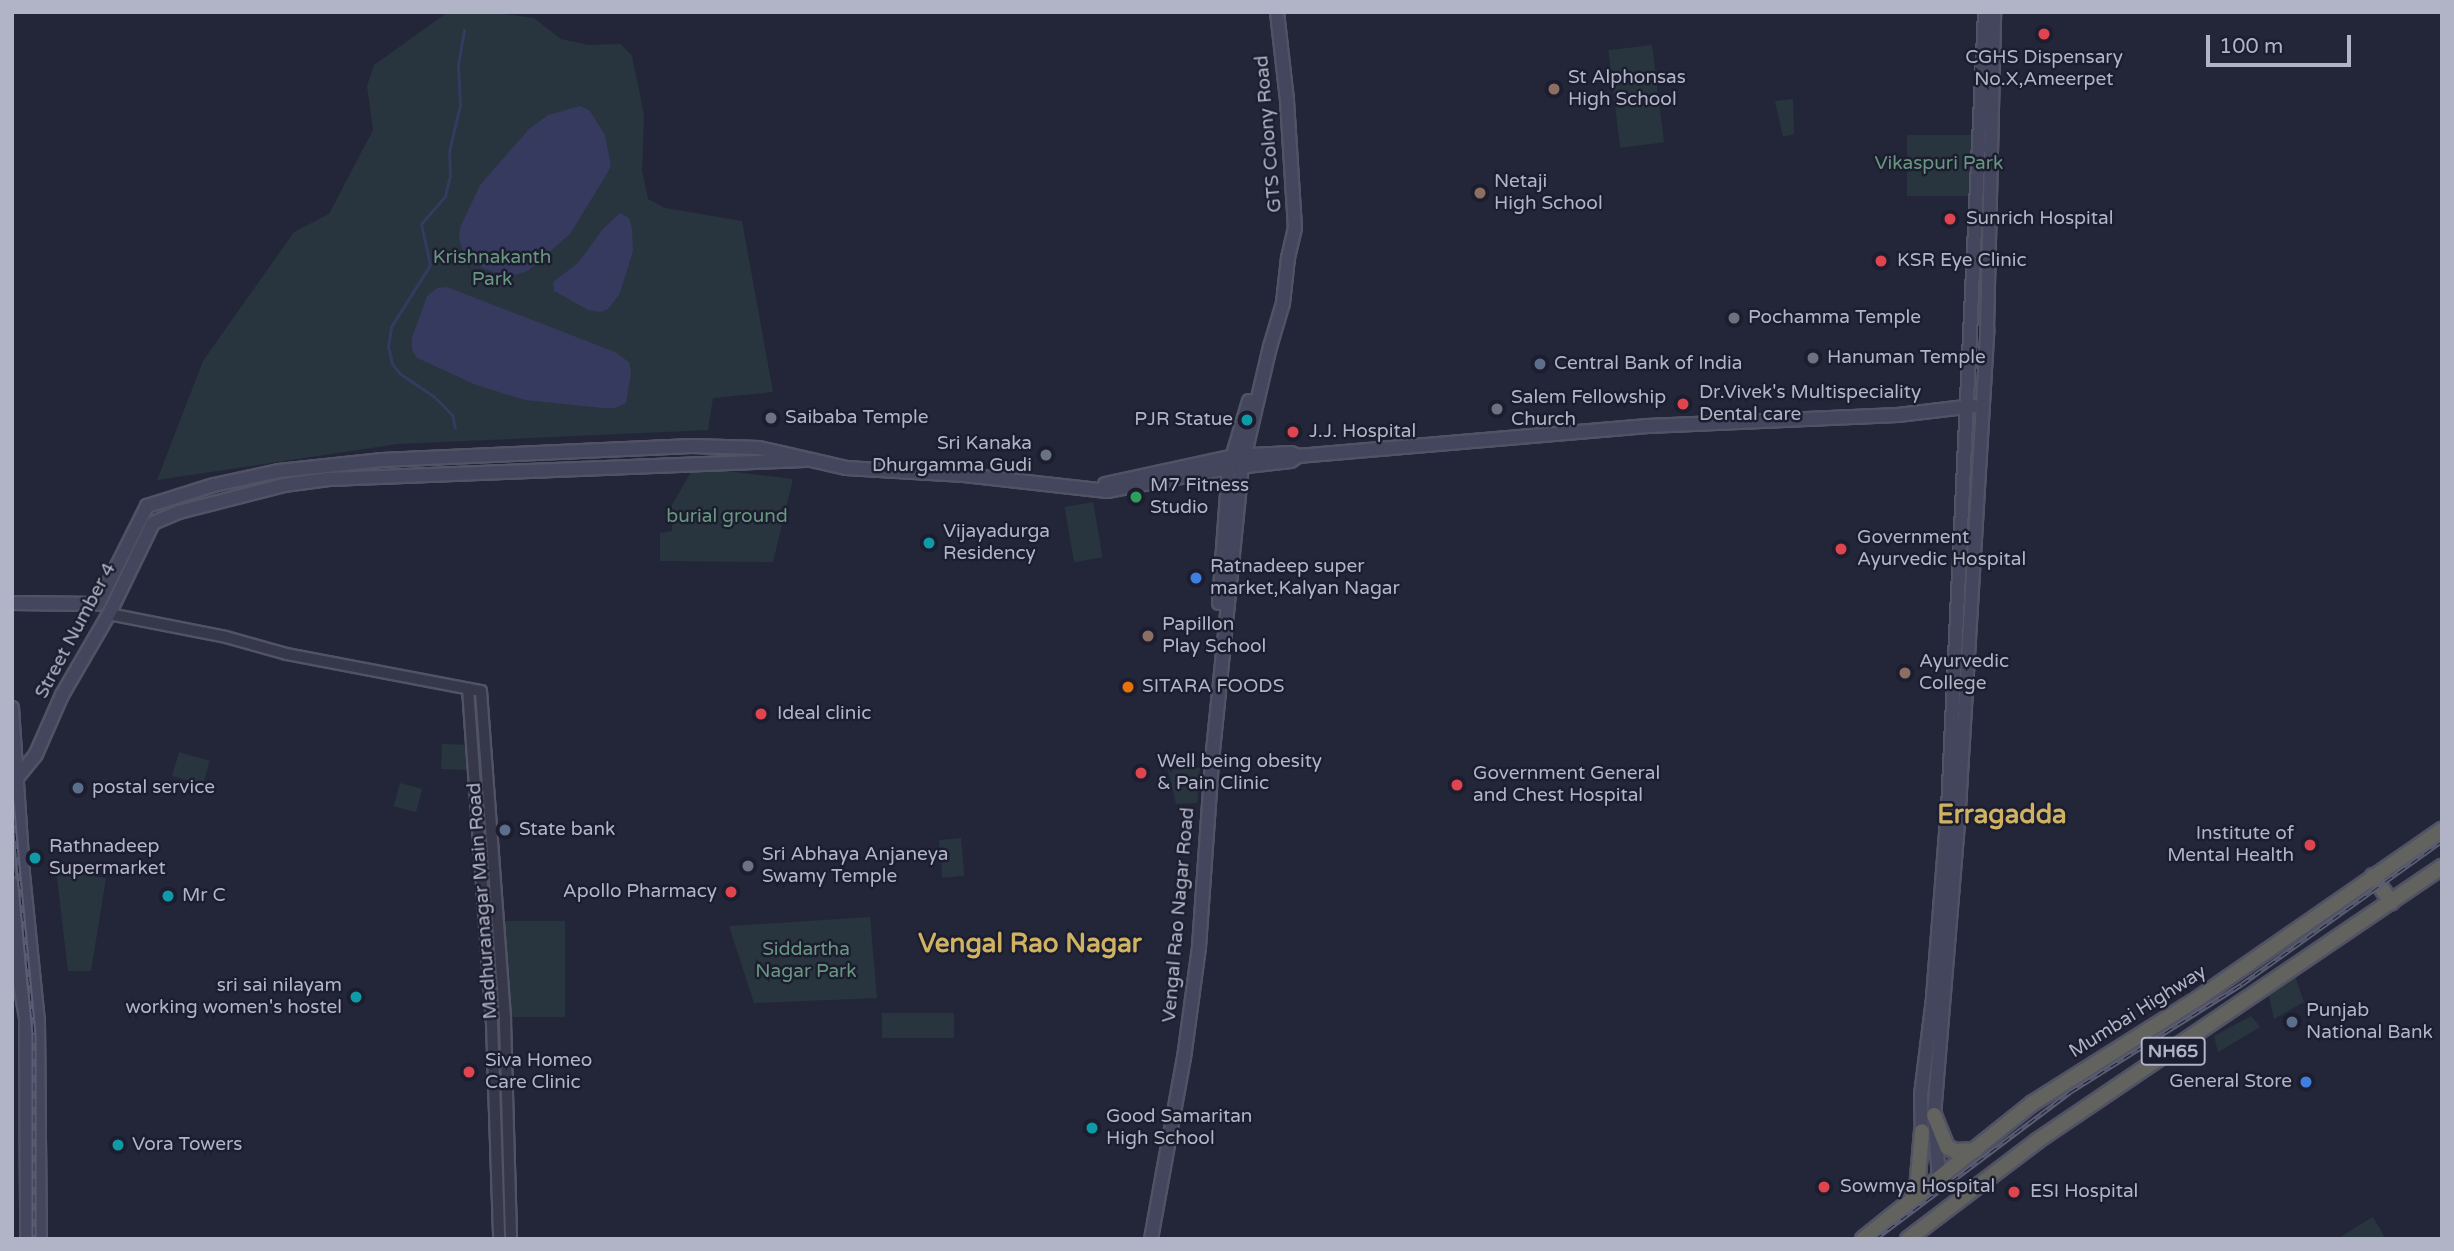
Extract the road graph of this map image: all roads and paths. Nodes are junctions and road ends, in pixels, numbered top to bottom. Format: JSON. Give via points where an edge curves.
{"nodes":[{"id":1,"x":1277,"y":12,"type":"edge"},
{"id":2,"x":1985,"y":12,"type":"edge"},
{"id":3,"x":1994,"y":12,"type":"edge"},
{"id":4,"x":1981,"y":405,"type":"junction"},
{"id":5,"x":1967,"y":407,"type":"junction"},
{"id":6,"x":806,"y":460,"type":"junction"},
{"id":7,"x":1237,"y":462,"type":"junction"},
{"id":8,"x":145,"y":509,"type":"junction"},
{"id":9,"x":153,"y":523,"type":"junction"},
{"id":10,"x":12,"y":603,"type":"edge"},
{"id":11,"x":109,"y":614,"type":"junction"},
{"id":12,"x":468,"y":689,"type":"junction"},
{"id":13,"x":12,"y":708,"type":"edge"},
{"id":14,"x":15,"y":780,"type":"edge"},
{"id":15,"x":2442,"y":830,"type":"edge"},
{"id":16,"x":2442,"y":867,"type":"edge"},
{"id":17,"x":2373,"y":876,"type":"junction"},
{"id":18,"x":12,"y":884,"type":"edge"},
{"id":19,"x":2391,"y":902,"type":"junction"},
{"id":20,"x":1934,"y":1115,"type":"junction"},
{"id":21,"x":1922,"y":1131,"type":"junction"},
{"id":22,"x":1976,"y":1150,"type":"junction"},
{"id":23,"x":1162,"y":1163,"type":"junction"},
{"id":24,"x":1939,"y":1177,"type":"junction"},
{"id":25,"x":1925,"y":1188,"type":"junction"},
{"id":26,"x":1909,"y":1202,"type":"junction"},
{"id":27,"x":27,"y":1239,"type":"edge"},
{"id":28,"x":40,"y":1239,"type":"edge"},
{"id":29,"x":499,"y":1239,"type":"edge"},
{"id":30,"x":511,"y":1239,"type":"edge"},
{"id":31,"x":1143,"y":1239,"type":"edge"},
{"id":32,"x":1151,"y":1239,"type":"edge"},
{"id":33,"x":1863,"y":1239,"type":"edge"},
{"id":34,"x":1908,"y":1239,"type":"edge"}],
"edges":[{"from":1,"to":7,"type":"main road","name":"GTS Colony Road","via":[[1296,217],[1283,293],[1277,300]]},
{"from":2,"to":5,"type":"main road"},
{"from":3,"to":4,"type":"main road","via":[[1987,330]]},
{"from":4,"to":5,"type":"main road"},
{"from":4,"to":20,"type":"main road","via":[[1959,808]]},
{"from":5,"to":7,"type":"main road"},
{"from":5,"to":21,"type":"main road","via":[[1948,809],[1921,1096]]},
{"from":6,"to":7,"type":"main road","via":[[846,468],[1099,489],[1106,482]]},
{"from":6,"to":8,"type":"main road","via":[[759,448],[692,446],[382,460],[279,471],[214,485]]},
{"from":6,"to":9,"type":"main road","via":[[329,479],[284,485]]},
{"from":7,"to":23,"type":"main road","name":"Vengal Rao Nagar Road","via":[[1201,807],[1193,947]]},
{"from":8,"to":9,"type":"main road"},
{"from":8,"to":10,"type":"main road","via":[[101,602]]},
{"from":9,"to":11,"type":"main road","name":"Street Number 4"},
{"from":11,"to":12,"type":"street"},
{"from":11,"to":14,"type":"main road","name":"Street Number 4","via":[[62,695],[36,754]]},
{"from":12,"to":29,"type":"street","name":"Madhuranagar Main Road","via":[[492,1023]]},
{"from":12,"to":30,"type":"street","name":"Madhuranagar Main Road","via":[[481,691],[505,1021]]},
{"from":13,"to":14,"type":"main road"},
{"from":14,"to":28,"type":"main road","via":[[38,1021]]},
{"from":15,"to":17,"type":"highway","name":"Mumbai Highway","number":"NH65"},
{"from":16,"to":19,"type":"highway","number":"NH65"},
{"from":17,"to":19,"type":"highway"},
{"from":17,"to":22,"type":"highway","name":"Mumbai Highway","number":"NH65","via":[[2202,996],[2033,1103]]},
{"from":18,"to":27,"type":"main road","via":[[26,1018]]},
{"from":19,"to":34,"type":"highway","number":"NH65","via":[[2038,1141]]},
{"from":20,"to":22,"type":"highway","via":[[1947,1147]]},
{"from":20,"to":24,"type":"main road"},
{"from":21,"to":25,"type":"main road"},
{"from":21,"to":26,"type":"highway","via":[[1917,1189]]},
{"from":22,"to":24,"type":"highway","name":"Mumbai Highway","number":"NH65"},
{"from":23,"to":31,"type":"main road","name":"Vengal Rao Nagar Road"},
{"from":23,"to":32,"type":"main road","name":"Vengal Rao Nagar Road"},
{"from":24,"to":25,"type":"highway","name":"Mumbai Highway","number":"NH65"},
{"from":25,"to":26,"type":"highway","name":"Mumbai Highway","number":"NH65"},
{"from":26,"to":33,"type":"highway","name":"Mumbai Highway","number":"NH65"}]}
